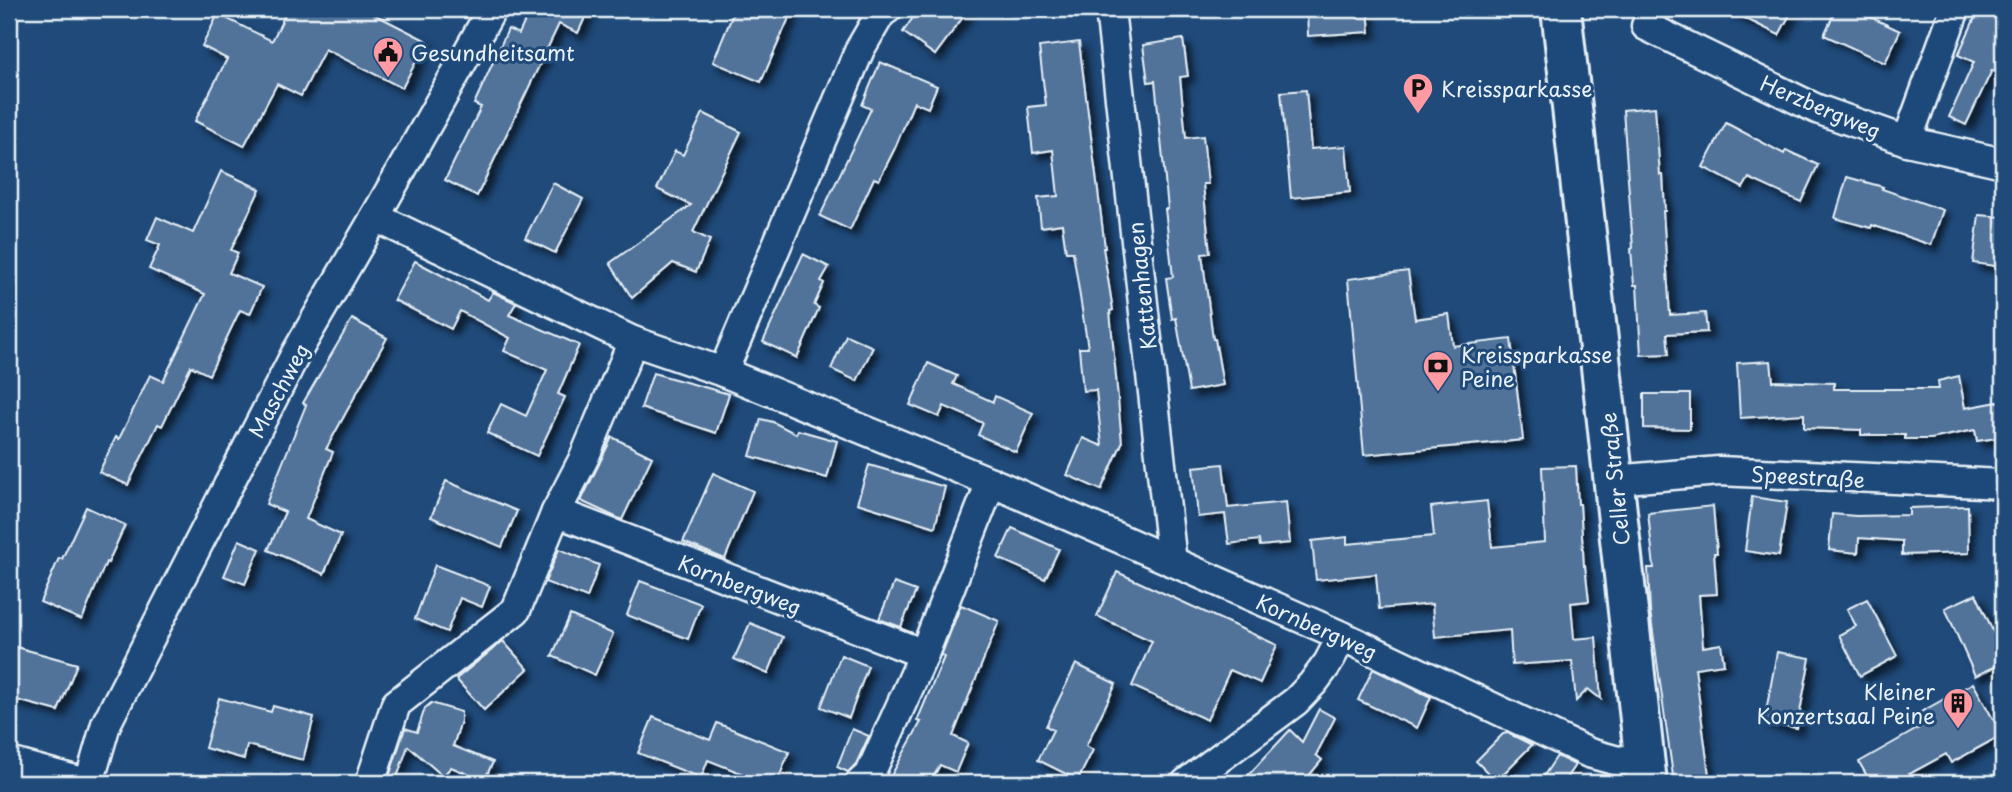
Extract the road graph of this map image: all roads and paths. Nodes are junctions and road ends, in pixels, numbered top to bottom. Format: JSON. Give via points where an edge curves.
{"nodes":[{"id":1,"x":492,"y":9,"type":"edge"},
{"id":2,"x":887,"y":9,"type":"edge"},
{"id":3,"x":1110,"y":9,"type":"edge"},
{"id":4,"x":1561,"y":9,"type":"edge"},
{"id":5,"x":1955,"y":9,"type":"edge"},
{"id":6,"x":1646,"y":26,"type":"dead end"},
{"id":7,"x":1907,"y":141,"type":"junction"},
{"id":8,"x":2003,"y":163,"type":"edge"},
{"id":9,"x":375,"y":217,"type":"junction"},
{"id":10,"x":633,"y":341,"type":"junction"},
{"id":11,"x":723,"y":372,"type":"junction"},
{"id":12,"x":1614,"y":481,"type":"junction"},
{"id":13,"x":991,"y":482,"type":"junction"},
{"id":14,"x":2003,"y":484,"type":"edge"},
{"id":15,"x":556,"y":512,"type":"junction"},
{"id":16,"x":1172,"y":562,"type":"junction"},
{"id":17,"x":1342,"y":636,"type":"junction"},
{"id":18,"x":924,"y":654,"type":"junction"},
{"id":19,"x":9,"y":762,"type":"edge"},
{"id":20,"x":1646,"y":770,"type":"edge"},
{"id":21,"x":87,"y":783,"type":"edge"},
{"id":22,"x":370,"y":783,"type":"edge"},
{"id":23,"x":860,"y":783,"type":"edge"},
{"id":24,"x":1185,"y":783,"type":"edge"}],
"edges":[{"from":1,"to":9,"type":"street","name":"Maschweg"},
{"from":2,"to":11,"type":"street","via":[[860,49]]},
{"from":3,"to":16,"type":"street","name":"Kattenhagen"},
{"from":4,"to":12,"type":"main road","name":"Celler Straße"},
{"from":5,"to":7,"type":"street"},
{"from":6,"to":7,"type":"street","name":"Herzbergweg","via":[[1817,109]]},
{"from":7,"to":8,"type":"street","name":"Herzbergweg"},
{"from":9,"to":10,"type":"street","name":"Kornbergweg"},
{"from":9,"to":21,"type":"street","name":"Maschweg","via":[[295,355],[106,724]]},
{"from":10,"to":11,"type":"street","name":"Kornbergweg"},
{"from":10,"to":15,"type":"street"},
{"from":11,"to":13,"type":"street","name":"Kornbergweg"},
{"from":12,"to":14,"type":"street","name":"Speestraße","via":[[1719,471]]},
{"from":12,"to":20,"type":"main road","name":"Celler Straße"},
{"from":13,"to":16,"type":"street","name":"Kornbergweg"},
{"from":13,"to":18,"type":"street"},
{"from":15,"to":18,"type":"street","name":"Kornbergweg"},
{"from":15,"to":22,"type":"street","via":[[516,610],[396,704]]},
{"from":16,"to":17,"type":"street","name":"Kornbergweg"},
{"from":17,"to":20,"type":"street","name":"Kornbergweg","via":[[1589,753]]},
{"from":17,"to":24,"type":"street","via":[[1328,663],[1296,701]]},
{"from":18,"to":23,"type":"street","via":[[870,774]]},
{"from":19,"to":21,"type":"street"}]}
